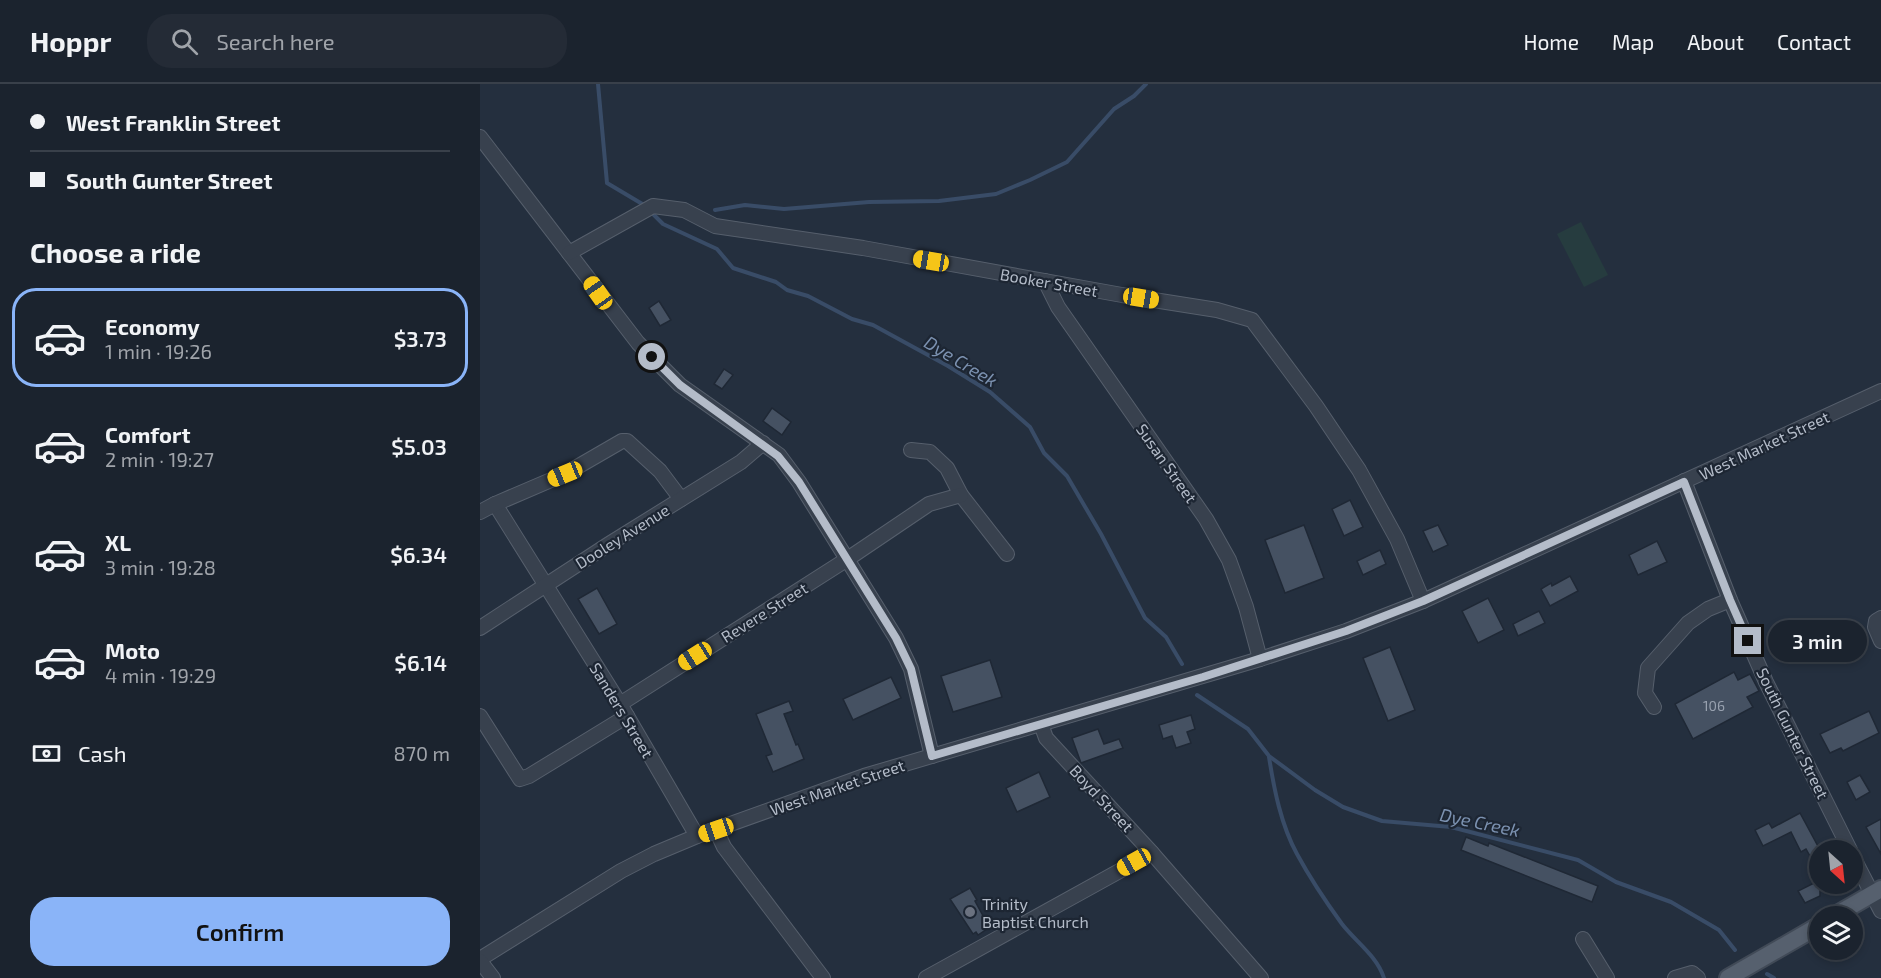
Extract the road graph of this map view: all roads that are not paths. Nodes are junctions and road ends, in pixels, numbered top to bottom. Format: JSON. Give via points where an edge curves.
{"nodes":[{"id":1,"x":480,"y":137,"type":"edge"},
{"id":2,"x":569,"y":253,"type":"junction"},
{"id":3,"x":1045,"y":281,"type":"junction"},
{"id":4,"x":1881,"y":391,"type":"edge"},
{"id":5,"x":763,"y":443,"type":"junction"},
{"id":6,"x":911,"y":450,"type":"dead end"},
{"id":7,"x":1684,"y":482,"type":"junction"},
{"id":8,"x":961,"y":495,"type":"junction"},
{"id":9,"x":681,"y":499,"type":"junction"},
{"id":10,"x":495,"y":504,"type":"junction"},
{"id":11,"x":480,"y":512,"type":"edge"},
{"id":12,"x":1007,"y":554,"type":"dead end"},
{"id":13,"x":847,"y":559,"type":"junction"},
{"id":14,"x":546,"y":584,"type":"junction"},
{"id":15,"x":1730,"y":600,"type":"junction"},
{"id":16,"x":1423,"y":601,"type":"junction"},
{"id":17,"x":1878,"y":622,"type":"edge"},
{"id":18,"x":480,"y":628,"type":"edge"},
{"id":19,"x":1881,"y":641,"type":"edge"},
{"id":20,"x":1260,"y":659,"type":"junction"},
{"id":21,"x":620,"y":704,"type":"junction"},
{"id":22,"x":1654,"y":707,"type":"dead end"},
{"id":23,"x":480,"y":716,"type":"edge"},
{"id":24,"x":627,"y":716,"type":"junction"},
{"id":25,"x":1041,"y":724,"type":"junction"},
{"id":26,"x":932,"y":756,"type":"junction"},
{"id":27,"x":716,"y":830,"type":"junction"},
{"id":28,"x":697,"y":836,"type":"junction"},
{"id":29,"x":1845,"y":840,"type":"edge"},
{"id":30,"x":1152,"y":852,"type":"junction"},
{"id":31,"x":1863,"y":872,"type":"edge"},
{"id":32,"x":1876,"y":891,"type":"edge"},
{"id":33,"x":1851,"y":906,"type":"edge"},
{"id":34,"x":1881,"y":911,"type":"edge"},
{"id":35,"x":1809,"y":931,"type":"edge"},
{"id":36,"x":1583,"y":939,"type":"dead end"},
{"id":37,"x":480,"y":960,"type":"edge"},
{"id":38,"x":493,"y":978,"type":"edge"},
{"id":39,"x":823,"y":978,"type":"edge"},
{"id":40,"x":926,"y":978,"type":"edge"},
{"id":41,"x":1261,"y":978,"type":"edge"},
{"id":42,"x":1607,"y":978,"type":"edge"},
{"id":43,"x":1675,"y":978,"type":"edge"},
{"id":44,"x":1698,"y":978,"type":"edge"},
{"id":45,"x":1728,"y":978,"type":"edge"}],
"edges":[{"from":1,"to":2,"type":"street"},
{"from":2,"to":3,"type":"street","name":"Booker Street","via":[[652,206],[684,210],[715,225]]},
{"from":2,"to":5,"type":"street","via":[[638,343],[680,385]]},
{"from":3,"to":16,"type":"street","name":"Booker Street","via":[[1217,310],[1251,320],[1359,470],[1397,538]]},
{"from":3,"to":20,"type":"street","name":"Susan Street","via":[[1058,307],[1206,519],[1229,560]]},
{"from":4,"to":7,"type":"street","name":"West Market Street"},
{"from":5,"to":9,"type":"street","name":"Dooley Avenue","via":[[741,462]]},
{"from":5,"to":13,"type":"street","via":[[799,482]]},
{"from":6,"to":8,"type":"street","via":[[930,452],[946,468]]},
{"from":7,"to":15,"type":"street","name":"South Gunter Street"},
{"from":7,"to":16,"type":"street","name":"West Market Street"},
{"from":8,"to":12,"type":"street"},
{"from":8,"to":13,"type":"street","name":"Revere Street","via":[[929,504]]},
{"from":9,"to":10,"type":"street","via":[[660,471],[627,441],[622,441],[565,474]]},
{"from":9,"to":14,"type":"street","name":"Dooley Avenue"},
{"from":10,"to":11,"type":"street"},
{"from":10,"to":14,"type":"street","name":"Sanders Street"},
{"from":13,"to":21,"type":"street","name":"Revere Street"},
{"from":13,"to":26,"type":"street","via":[[911,669]]},
{"from":14,"to":18,"type":"street","name":"Dooley Avenue"},
{"from":14,"to":21,"type":"street","name":"Sanders Street"},
{"from":15,"to":22,"type":"street","via":[[1688,623],[1648,668],[1645,693]]},
{"from":15,"to":29,"type":"street","name":"South Gunter Street"},
{"from":16,"to":20,"type":"street","name":"West Market Street"},
{"from":17,"to":19,"type":"street"},
{"from":20,"to":25,"type":"street","name":"West Market Street"},
{"from":21,"to":24,"type":"street","name":"Sanders Street"},
{"from":23,"to":24,"type":"street","via":[[520,779]]},
{"from":24,"to":28,"type":"street","name":"Sanders Street"},
{"from":25,"to":26,"type":"street","name":"West Market Street"},
{"from":25,"to":30,"type":"street","name":"Boyd Street","via":[[1046,738]]},
{"from":26,"to":27,"type":"street","name":"West Market Street","via":[[864,776]]},
{"from":27,"to":28,"type":"street","name":"West Market Street"},
{"from":27,"to":39,"type":"street","via":[[724,848]]},
{"from":28,"to":37,"type":"street","name":"West Market Street","via":[[621,871]]},
{"from":30,"to":40,"type":"street"},
{"from":30,"to":41,"type":"street","name":"Boyd Street"},
{"from":31,"to":32,"type":"street"},
{"from":32,"to":33,"type":"main road"},
{"from":32,"to":34,"type":"street"},
{"from":35,"to":45,"type":"main road"},
{"from":36,"to":42,"type":"street"},
{"from":37,"to":38,"type":"street"},
{"from":43,"to":44,"type":"street","via":[[1692,973]]}]}
